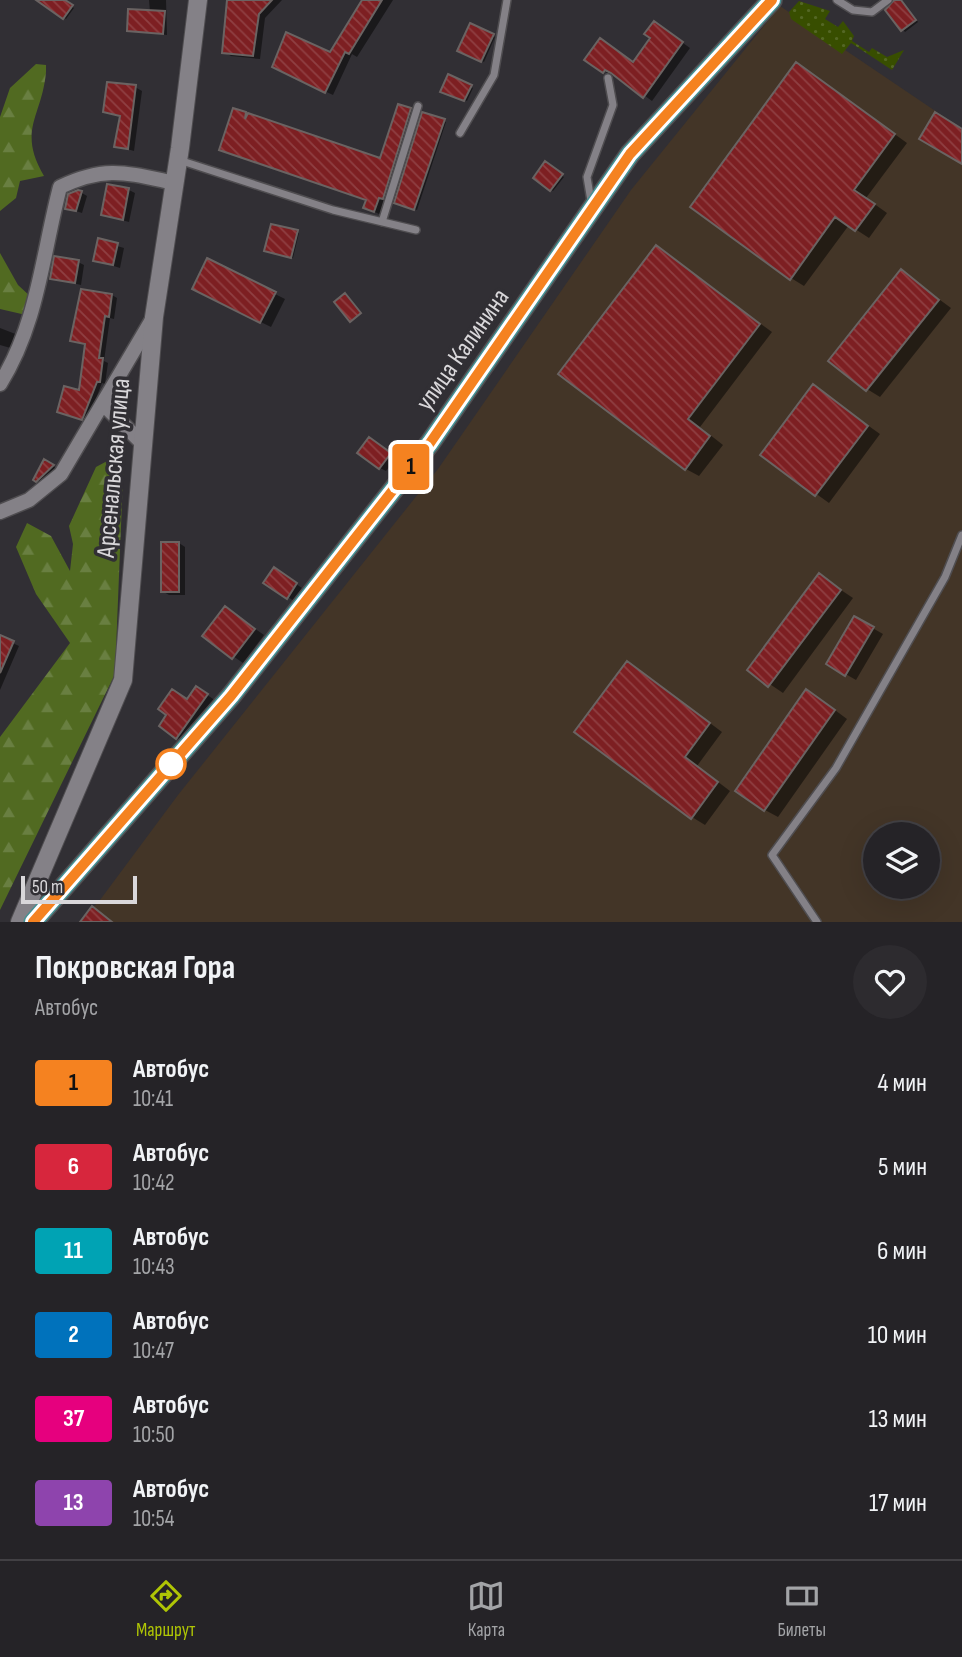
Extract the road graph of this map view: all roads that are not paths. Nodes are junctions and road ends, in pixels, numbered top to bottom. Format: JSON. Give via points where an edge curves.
{"nodes":[{"id":1,"x":198,"y":0,"type":"edge"},
{"id":2,"x":507,"y":0,"type":"edge"},
{"id":3,"x":772,"y":0,"type":"edge"},
{"id":4,"x":837,"y":0,"type":"edge"},
{"id":5,"x":888,"y":0,"type":"edge"},
{"id":6,"x":608,"y":78,"type":"dead end"},
{"id":7,"x":418,"y":106,"type":"dead end"},
{"id":8,"x":460,"y":133,"type":"dead end"},
{"id":9,"x":179,"y":159,"type":"junction"},
{"id":10,"x":175,"y":183,"type":"junction"},
{"id":11,"x":592,"y":208,"type":"junction"},
{"id":12,"x":382,"y":222,"type":"junction"},
{"id":13,"x":416,"y":230,"type":"dead end"},
{"id":14,"x":154,"y":317,"type":"junction"},
{"id":15,"x":0,"y":384,"type":"edge"},
{"id":16,"x":104,"y":405,"type":"junction"},
{"id":17,"x":142,"y":443,"type":"junction"},
{"id":18,"x":0,"y":512,"type":"edge"},
{"id":19,"x":962,"y":535,"type":"edge"},
{"id":20,"x":20,"y":922,"type":"edge"},
{"id":21,"x":33,"y":922,"type":"edge"},
{"id":22,"x":817,"y":922,"type":"edge"}],
"edges":[{"from":1,"to":9,"type":"street","name":"Арсенальская улица"},
{"from":2,"to":8,"type":"lane","via":[[494,75]]},
{"from":3,"to":11,"type":"main road","name":"улица Калинина","via":[[630,154]]},
{"from":4,"to":5,"type":"lane","via":[[853,10],[872,12]]},
{"from":6,"to":11,"type":"lane","via":[[613,105],[587,177]]},
{"from":7,"to":12,"type":"lane"},
{"from":9,"to":10,"type":"street","name":"Арсенальская улица"},
{"from":9,"to":12,"type":"lane"},
{"from":10,"to":14,"type":"street","name":"Арсенальская улица"},
{"from":10,"to":15,"type":"street","via":[[120,171],[86,174],[60,187],[31,322]]},
{"from":11,"to":21,"type":"main road","name":"улица Калинина","via":[[430,443],[231,696]]},
{"from":12,"to":13,"type":"lane"},
{"from":14,"to":16,"type":"street"},
{"from":14,"to":17,"type":"street","name":"Арсенальская улица"},
{"from":16,"to":17,"type":"street"},
{"from":16,"to":18,"type":"street","via":[[61,474],[29,500]]},
{"from":17,"to":20,"type":"street","name":"Арсенальская улица","via":[[123,680]]},
{"from":19,"to":22,"type":"lane","via":[[945,577],[836,768],[772,855]]}]}
